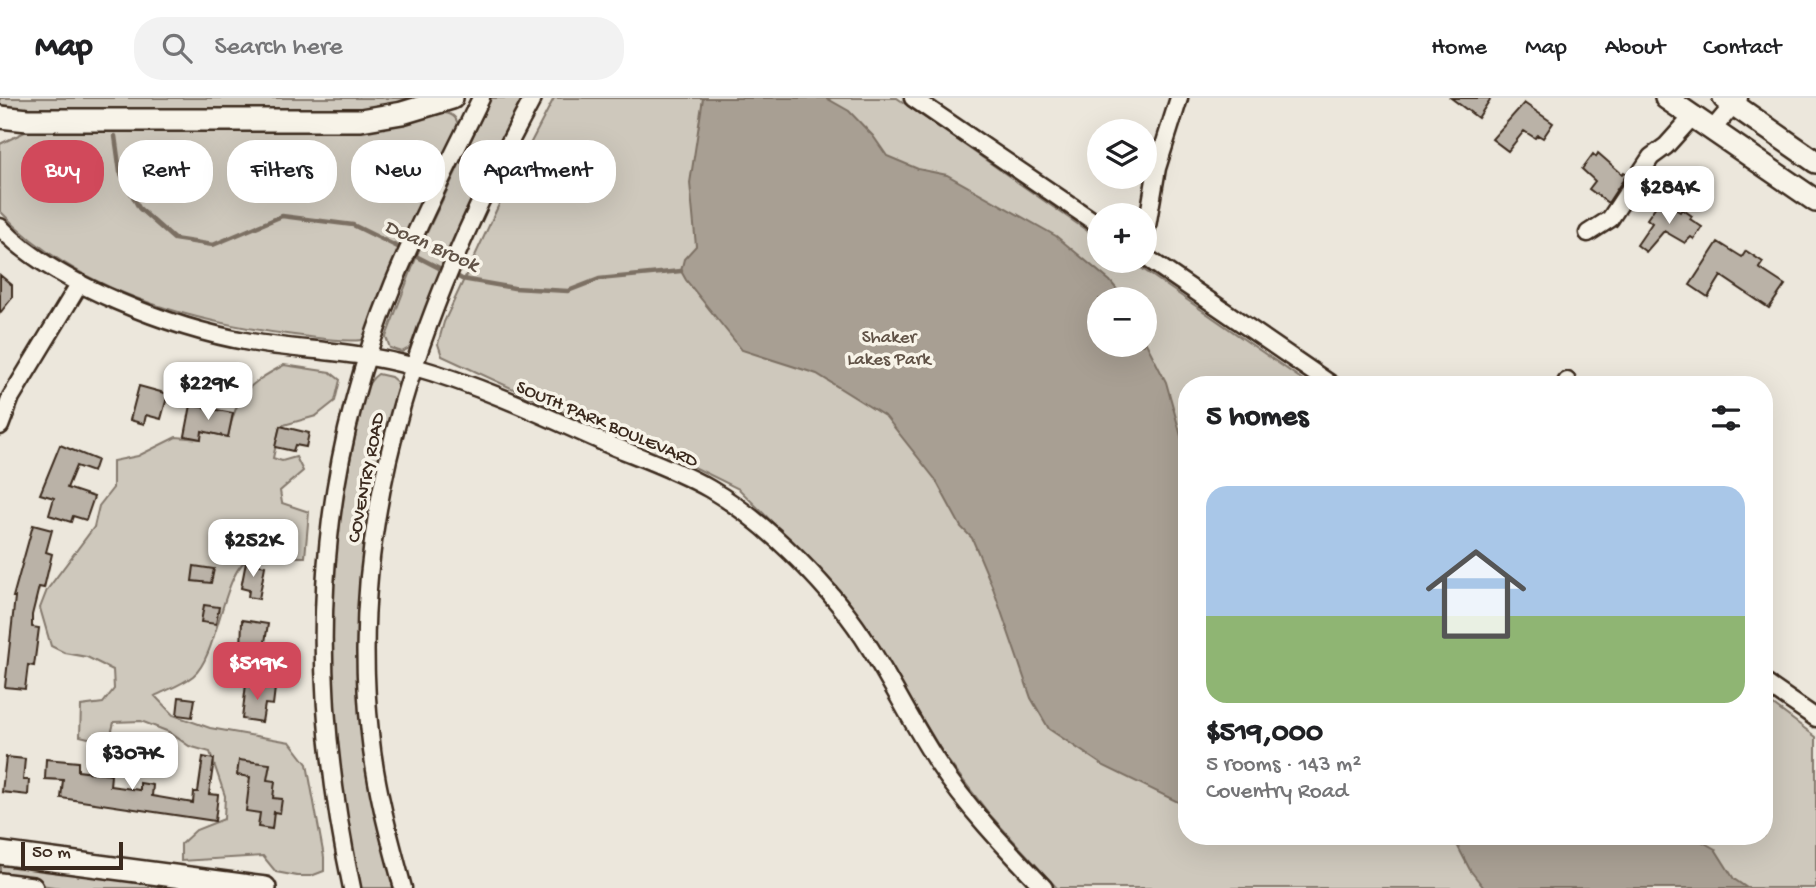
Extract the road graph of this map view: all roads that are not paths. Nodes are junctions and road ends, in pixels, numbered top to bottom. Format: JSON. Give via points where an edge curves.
{"nodes":[{"id":1,"x":452,"y":98,"type":"edge"},
{"id":2,"x":481,"y":98,"type":"edge"},
{"id":3,"x":533,"y":98,"type":"edge"},
{"id":4,"x":913,"y":98,"type":"edge"},
{"id":5,"x":1179,"y":98,"type":"edge"},
{"id":6,"x":1667,"y":98,"type":"edge"},
{"id":7,"x":1732,"y":100,"type":"edge"},
{"id":8,"x":1693,"y":116,"type":"junction"},
{"id":9,"x":0,"y":117,"type":"edge"},
{"id":10,"x":1712,"y":130,"type":"junction"},
{"id":11,"x":1816,"y":162,"type":"edge"},
{"id":12,"x":1816,"y":201,"type":"edge"},
{"id":13,"x":1151,"y":203,"type":"edge"},
{"id":14,"x":1087,"y":217,"type":"edge"},
{"id":15,"x":0,"y":227,"type":"edge"},
{"id":16,"x":1588,"y":233,"type":"dead end"},
{"id":17,"x":1157,"y":265,"type":"edge"},
{"id":18,"x":80,"y":283,"type":"junction"},
{"id":19,"x":369,"y":356,"type":"junction"},
{"id":20,"x":412,"y":366,"type":"junction"},
{"id":21,"x":1319,"y":376,"type":"edge"},
{"id":22,"x":0,"y":426,"type":"edge"},
{"id":23,"x":1773,"y":688,"type":"edge"},
{"id":24,"x":1816,"y":718,"type":"edge"},
{"id":25,"x":0,"y":853,"type":"edge"},
{"id":26,"x":0,"y":884,"type":"edge"},
{"id":27,"x":32,"y":888,"type":"edge"},
{"id":28,"x":265,"y":888,"type":"edge"},
{"id":29,"x":352,"y":888,"type":"edge"},
{"id":30,"x":403,"y":888,"type":"edge"},
{"id":31,"x":1044,"y":888,"type":"edge"}],
"edges":[{"from":1,"to":9,"type":"main road","via":[[361,120]]},
{"from":2,"to":19,"type":"street","name":"COVENTRY ROAD","via":[[393,286]]},
{"from":3,"to":20,"type":"street","name":"COVENTRY ROAD","via":[[461,248]]},
{"from":4,"to":14,"type":"street"},
{"from":5,"to":13,"type":"street"},
{"from":6,"to":8,"type":"main road"},
{"from":7,"to":10,"type":"street"},
{"from":7,"to":11,"type":"main road"},
{"from":8,"to":10,"type":"main road"},
{"from":8,"to":16,"type":"street","via":[[1651,157],[1610,219]]},
{"from":10,"to":12,"type":"main road"},
{"from":15,"to":18,"type":"street","name":"SOUTH PARK BOULEVARD","via":[[28,251]]},
{"from":17,"to":21,"type":"street"},
{"from":18,"to":19,"type":"street","name":"SOUTH PARK BOULEVARD","via":[[127,306],[206,332]]},
{"from":18,"to":22,"type":"street","via":[[11,397]]},
{"from":19,"to":20,"type":"street","name":"SOUTH PARK BOULEVARD"},
{"from":19,"to":29,"type":"street","name":"COVENTRY ROAD","via":[[335,486],[322,628],[328,734]]},
{"from":20,"to":30,"type":"street","name":"COVENTRY ROAD","via":[[377,508],[365,618],[369,732]]},
{"from":20,"to":31,"type":"street","name":"SOUTH PARK BOULEVARD","via":[[644,459],[710,489],[752,518],[840,607],[868,645],[939,765],[986,827]]},
{"from":23,"to":24,"type":"street"},
{"from":25,"to":28,"type":"main road"},
{"from":26,"to":27,"type":"main road"}]}
